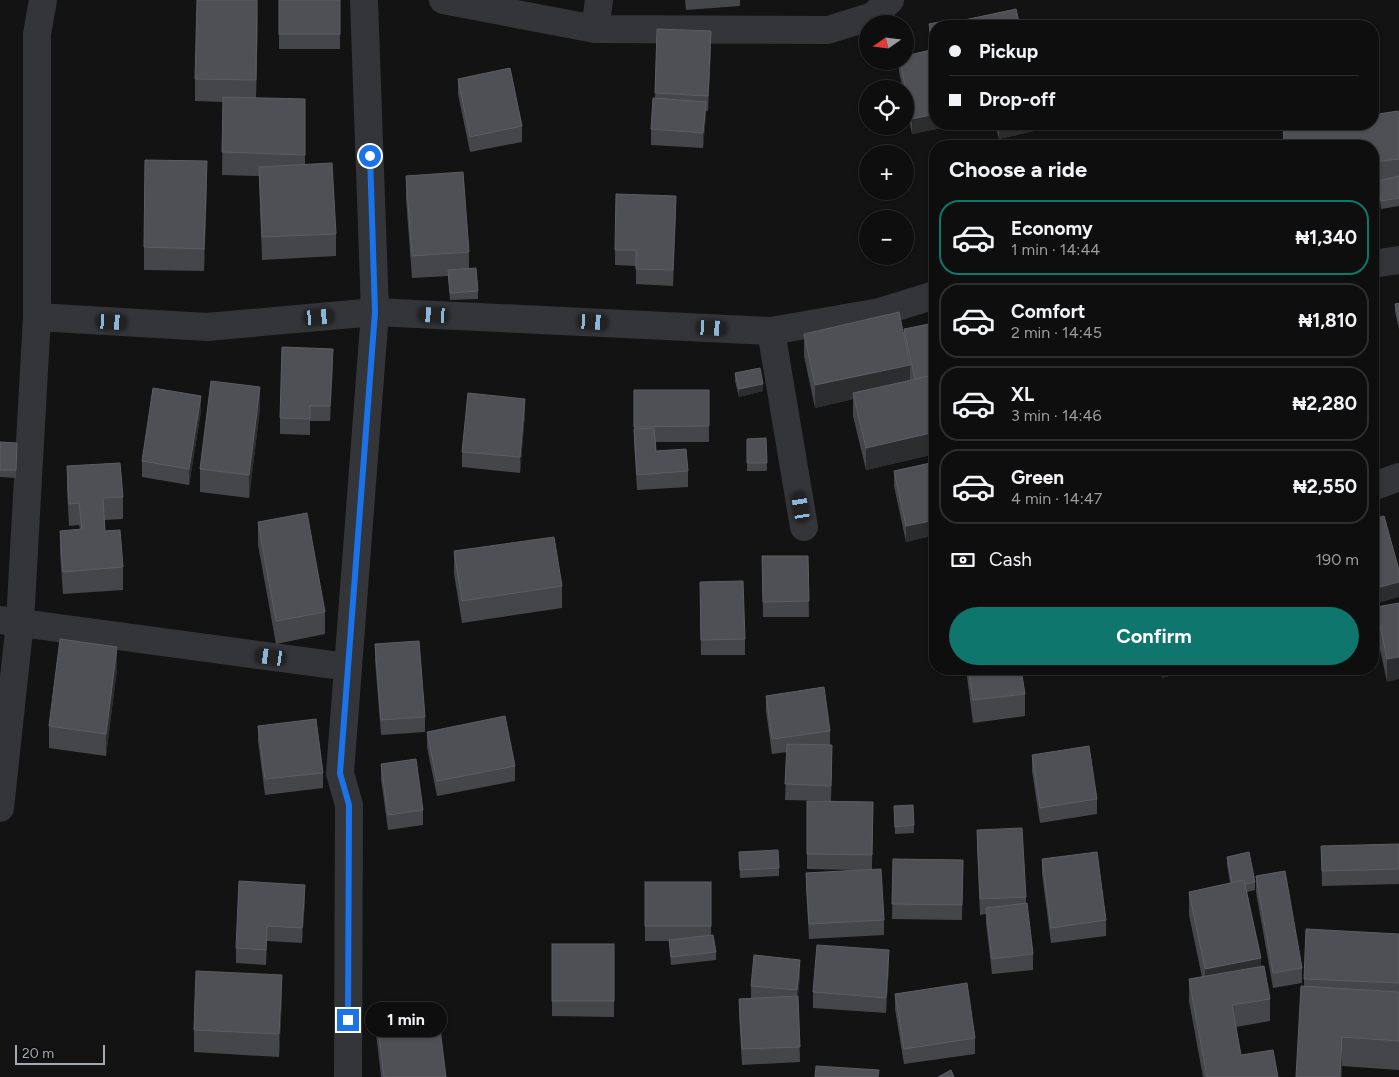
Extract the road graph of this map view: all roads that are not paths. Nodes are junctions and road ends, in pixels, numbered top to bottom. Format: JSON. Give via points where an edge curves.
{"nodes":[{"id":1,"x":43,"y":0,"type":"edge"},
{"id":2,"x":364,"y":0,"type":"edge"},
{"id":3,"x":444,"y":0,"type":"edge"},
{"id":4,"x":598,"y":0,"type":"edge"},
{"id":5,"x":890,"y":0,"type":"edge"},
{"id":6,"x":595,"y":29,"type":"junction"},
{"id":7,"x":1399,"y":260,"type":"edge"},
{"id":8,"x":1379,"y":263,"type":"edge"},
{"id":9,"x":929,"y":298,"type":"edge"},
{"id":10,"x":375,"y":312,"type":"junction"},
{"id":11,"x":36,"y":317,"type":"junction"},
{"id":12,"x":771,"y":331,"type":"junction"},
{"id":13,"x":1399,"y":477,"type":"edge"},
{"id":14,"x":1379,"y":484,"type":"edge"},
{"id":15,"x":804,"y":527,"type":"dead end"},
{"id":16,"x":10,"y":621,"type":"edge"},
{"id":17,"x":348,"y":667,"type":"junction"},
{"id":18,"x":0,"y":808,"type":"edge"},
{"id":19,"x":348,"y":1077,"type":"edge"}],
"edges":[{"from":1,"to":11,"type":"street","via":[[37,34]]},
{"from":2,"to":10,"type":"street"},
{"from":3,"to":6,"type":"street"},
{"from":4,"to":6,"type":"street"},
{"from":5,"to":6,"type":"street","via":[[873,16],[828,30]]},
{"from":7,"to":8,"type":"street"},
{"from":9,"to":12,"type":"street","via":[[880,312]]},
{"from":10,"to":11,"type":"street","via":[[207,327]]},
{"from":10,"to":12,"type":"street"},
{"from":10,"to":17,"type":"street"},
{"from":11,"to":16,"type":"street"},
{"from":12,"to":15,"type":"street"},
{"from":13,"to":14,"type":"street"},
{"from":16,"to":17,"type":"street"},
{"from":16,"to":18,"type":"street"},
{"from":17,"to":19,"type":"street","via":[[340,773],[349,805]]}]}
